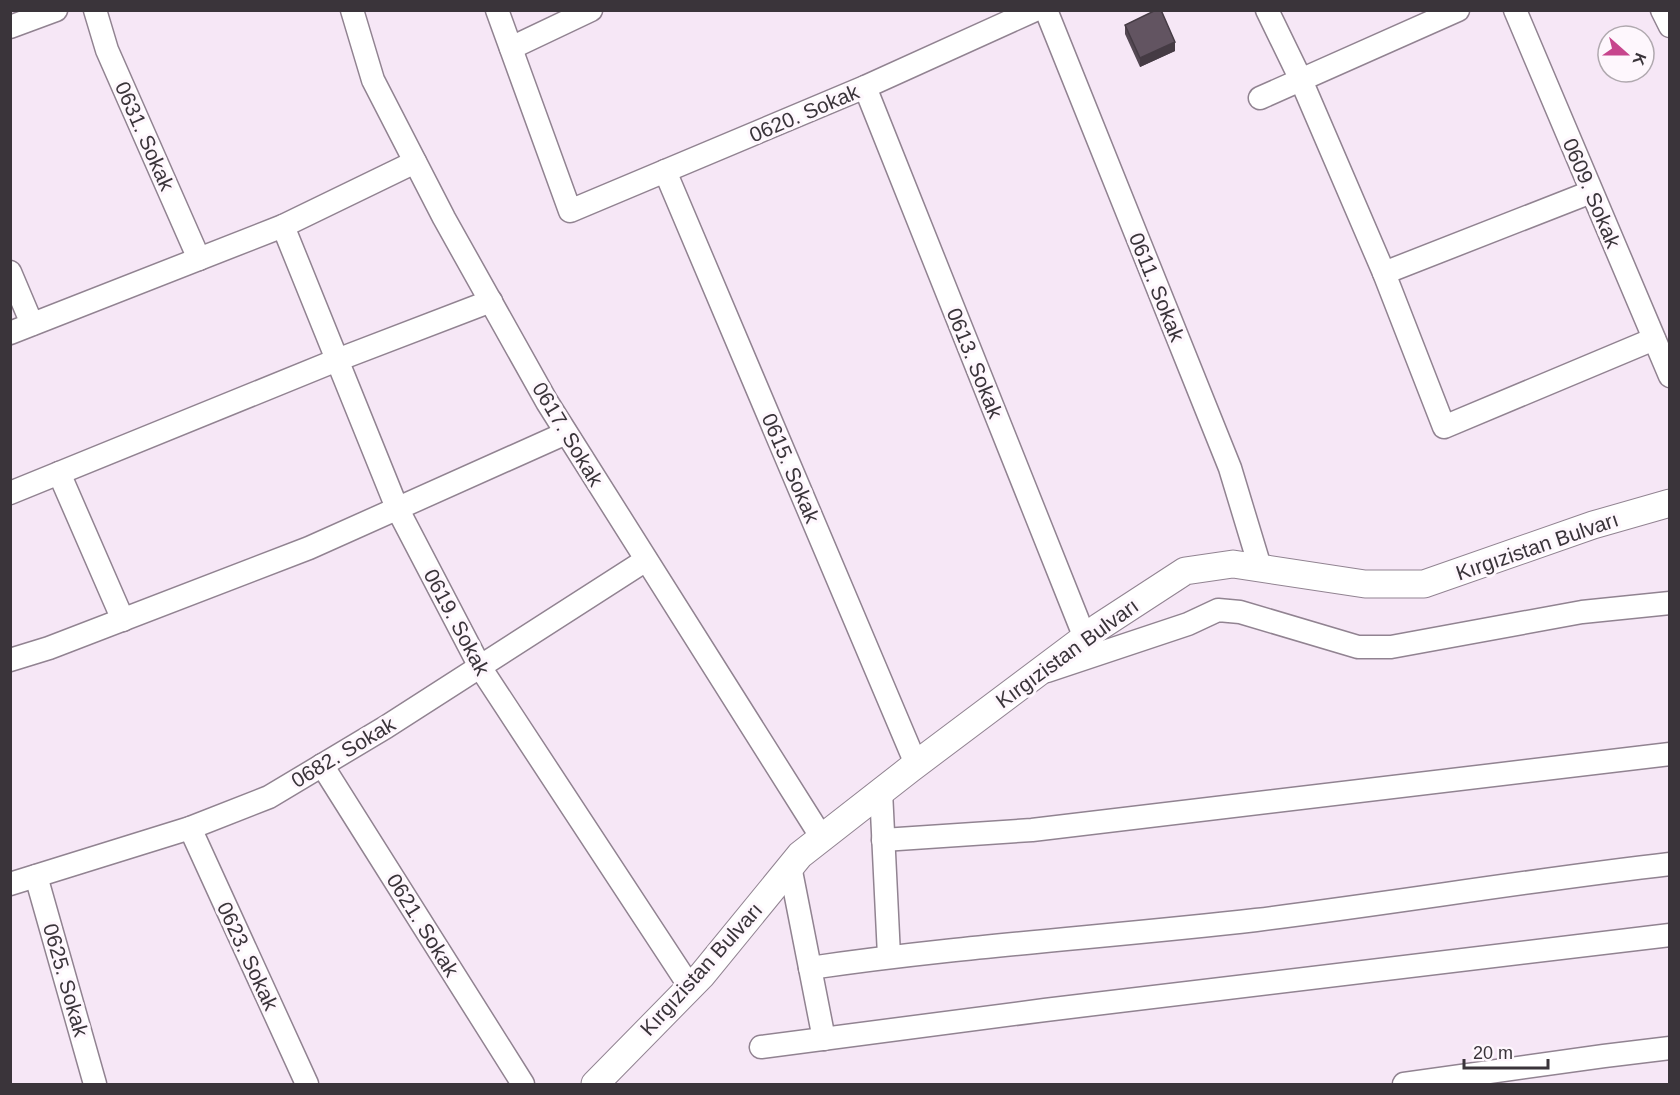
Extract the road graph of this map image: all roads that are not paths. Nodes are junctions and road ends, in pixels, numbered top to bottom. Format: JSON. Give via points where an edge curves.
{"nodes":[{"id":1,"x":56,"y":10,"type":"edge"},
{"id":2,"x":95,"y":10,"type":"edge"},
{"id":3,"x":352,"y":10,"type":"edge"},
{"id":4,"x":498,"y":10,"type":"edge"},
{"id":5,"x":591,"y":10,"type":"edge"},
{"id":6,"x":1035,"y":10,"type":"edge"},
{"id":7,"x":1046,"y":10,"type":"edge"},
{"id":8,"x":1267,"y":10,"type":"edge"},
{"id":9,"x":1458,"y":10,"type":"edge"},
{"id":10,"x":1515,"y":10,"type":"edge"},
{"id":11,"x":1662,"y":10,"type":"edge"},
{"id":12,"x":1670,"y":26,"type":"edge"},
{"id":13,"x":10,"y":27,"type":"edge"},
{"id":14,"x":511,"y":48,"type":"junction"},
{"id":15,"x":1300,"y":80,"type":"junction"},
{"id":16,"x":865,"y":87,"type":"junction"},
{"id":17,"x":1260,"y":98,"type":"dead end"},
{"id":18,"x":416,"y":162,"type":"junction"},
{"id":19,"x":665,"y":171,"type":"junction"},
{"id":20,"x":1591,"y":192,"type":"junction"},
{"id":21,"x":283,"y":226,"type":"junction"},
{"id":22,"x":199,"y":259,"type":"junction"},
{"id":23,"x":10,"y":272,"type":"edge"},
{"id":24,"x":1384,"y":273,"type":"junction"},
{"id":25,"x":491,"y":301,"type":"junction"},
{"id":26,"x":32,"y":324,"type":"junction"},
{"id":27,"x":10,"y":333,"type":"edge"},
{"id":28,"x":1654,"y":339,"type":"junction"},
{"id":29,"x":338,"y":360,"type":"junction"},
{"id":30,"x":1670,"y":376,"type":"edge"},
{"id":31,"x":566,"y":432,"type":"junction"},
{"id":32,"x":59,"y":473,"type":"junction"},
{"id":33,"x":10,"y":493,"type":"edge"},
{"id":34,"x":1670,"y":503,"type":"edge"},
{"id":35,"x":397,"y":508,"type":"junction"},
{"id":36,"x":646,"y":560,"type":"junction"},
{"id":37,"x":1260,"y":567,"type":"junction"},
{"id":38,"x":1670,"y":603,"type":"edge"},
{"id":39,"x":123,"y":620,"type":"junction"},
{"id":40,"x":1085,"y":638,"type":"junction"},
{"id":41,"x":10,"y":660,"type":"edge"},
{"id":42,"x":480,"y":667,"type":"junction"},
{"id":43,"x":1034,"y":676,"type":"junction"},
{"id":44,"x":1670,"y":754,"type":"edge"},
{"id":45,"x":916,"y":764,"type":"junction"},
{"id":46,"x":322,"y":765,"type":"junction"},
{"id":47,"x":881,"y":792,"type":"junction"},
{"id":48,"x":190,"y":828,"type":"junction"},
{"id":49,"x":822,"y":838,"type":"junction"},
{"id":50,"x":883,"y":840,"type":"junction"},
{"id":51,"x":1670,"y":864,"type":"edge"},
{"id":52,"x":790,"y":866,"type":"junction"},
{"id":53,"x":36,"y":876,"type":"junction"},
{"id":54,"x":10,"y":884,"type":"edge"},
{"id":55,"x":1670,"y":935,"type":"edge"},
{"id":56,"x":889,"y":956,"type":"junction"},
{"id":57,"x":810,"y":968,"type":"junction"},
{"id":58,"x":690,"y":987,"type":"junction"},
{"id":59,"x":824,"y":1039,"type":"junction"},
{"id":60,"x":761,"y":1047,"type":"dead end"},
{"id":61,"x":1670,"y":1048,"type":"edge"},
{"id":62,"x":1515,"y":1077,"type":"edge"},
{"id":63,"x":95,"y":1084,"type":"edge"},
{"id":64,"x":307,"y":1084,"type":"edge"},
{"id":65,"x":523,"y":1084,"type":"edge"},
{"id":66,"x":595,"y":1084,"type":"edge"},
{"id":67,"x":1404,"y":1084,"type":"edge"}],
"edges":[{"from":1,"to":13,"type":"street"},
{"from":2,"to":22,"type":"street","name":"0631. Sokak","via":[[107,50]]},
{"from":3,"to":18,"type":"street","name":"0617. Sokak","via":[[373,80]]},
{"from":4,"to":14,"type":"street"},
{"from":5,"to":14,"type":"street"},
{"from":6,"to":16,"type":"street","name":"0620. Sokak"},
{"from":7,"to":37,"type":"street","name":"0611. Sokak","via":[[1230,468]]},
{"from":8,"to":15,"type":"street"},
{"from":9,"to":15,"type":"street"},
{"from":10,"to":20,"type":"street","name":"0609. Sokak"},
{"from":11,"to":12,"type":"street"},
{"from":14,"to":19,"type":"street","name":"0620. Sokak","via":[[570,211]]},
{"from":15,"to":17,"type":"street"},
{"from":15,"to":24,"type":"street"},
{"from":16,"to":19,"type":"street","name":"0620. Sokak"},
{"from":16,"to":40,"type":"street","name":"0613. Sokak"},
{"from":18,"to":21,"type":"street"},
{"from":18,"to":25,"type":"street","name":"0617. Sokak"},
{"from":19,"to":45,"type":"street","name":"0615. Sokak"},
{"from":20,"to":24,"type":"street"},
{"from":20,"to":28,"type":"street","name":"0609. Sokak"},
{"from":21,"to":22,"type":"street"},
{"from":21,"to":29,"type":"street","name":"0619. Sokak"},
{"from":22,"to":26,"type":"street"},
{"from":23,"to":26,"type":"street"},
{"from":24,"to":28,"type":"street","via":[[1444,427]]},
{"from":25,"to":29,"type":"street"},
{"from":25,"to":31,"type":"street","name":"0617. Sokak"},
{"from":26,"to":27,"type":"street"},
{"from":28,"to":30,"type":"street","name":"0609. Sokak"},
{"from":29,"to":32,"type":"street"},
{"from":29,"to":35,"type":"street","name":"0619. Sokak"},
{"from":31,"to":35,"type":"street"},
{"from":31,"to":36,"type":"street","name":"0617. Sokak"},
{"from":32,"to":33,"type":"street"},
{"from":32,"to":39,"type":"street"},
{"from":34,"to":37,"type":"street","name":"Kırgızistan Bulvarı","via":[[1593,525],[1424,584],[1365,584]]},
{"from":35,"to":39,"type":"street","via":[[309,548]]},
{"from":35,"to":42,"type":"street","name":"0619. Sokak"},
{"from":36,"to":42,"type":"street","name":"0682. Sokak"},
{"from":36,"to":49,"type":"street","name":"0617. Sokak"},
{"from":37,"to":40,"type":"street","name":"Kırgızistan Bulvarı","via":[[1233,564],[1185,571]]},
{"from":38,"to":43,"type":"street","via":[[1582,612],[1391,647],[1358,647],[1240,612],[1218,610],[1188,624]]},
{"from":39,"to":41,"type":"street"},
{"from":40,"to":43,"type":"street","name":"Kırgızistan Bulvarı"},
{"from":42,"to":46,"type":"street","name":"0682. Sokak"},
{"from":42,"to":58,"type":"street","name":"0619. Sokak"},
{"from":43,"to":45,"type":"street","name":"Kırgızistan Bulvarı"},
{"from":44,"to":50,"type":"street","via":[[1032,830]]},
{"from":45,"to":47,"type":"street","name":"Kırgızistan Bulvarı"},
{"from":46,"to":48,"type":"street","name":"0682. Sokak","via":[[269,796]]},
{"from":46,"to":65,"type":"street","name":"0621. Sokak"},
{"from":47,"to":49,"type":"street","name":"Kırgızistan Bulvarı"},
{"from":47,"to":50,"type":"street"},
{"from":48,"to":53,"type":"street","name":"0682. Sokak"},
{"from":48,"to":64,"type":"street","name":"0623. Sokak"},
{"from":49,"to":52,"type":"street","name":"Kırgızistan Bulvarı"},
{"from":50,"to":56,"type":"street"},
{"from":51,"to":56,"type":"street","via":[[1256,920]]},
{"from":52,"to":57,"type":"street"},
{"from":52,"to":58,"type":"street","name":"Kırgızistan Bulvarı"},
{"from":53,"to":54,"type":"street","name":"0682. Sokak"},
{"from":53,"to":63,"type":"street","name":"0625. Sokak"},
{"from":55,"to":59,"type":"street"},
{"from":56,"to":57,"type":"street"},
{"from":57,"to":59,"type":"street"},
{"from":58,"to":66,"type":"street","name":"Kırgızistan Bulvarı"},
{"from":59,"to":60,"type":"street"},
{"from":61,"to":62,"type":"street"},
{"from":62,"to":67,"type":"street"}]}
